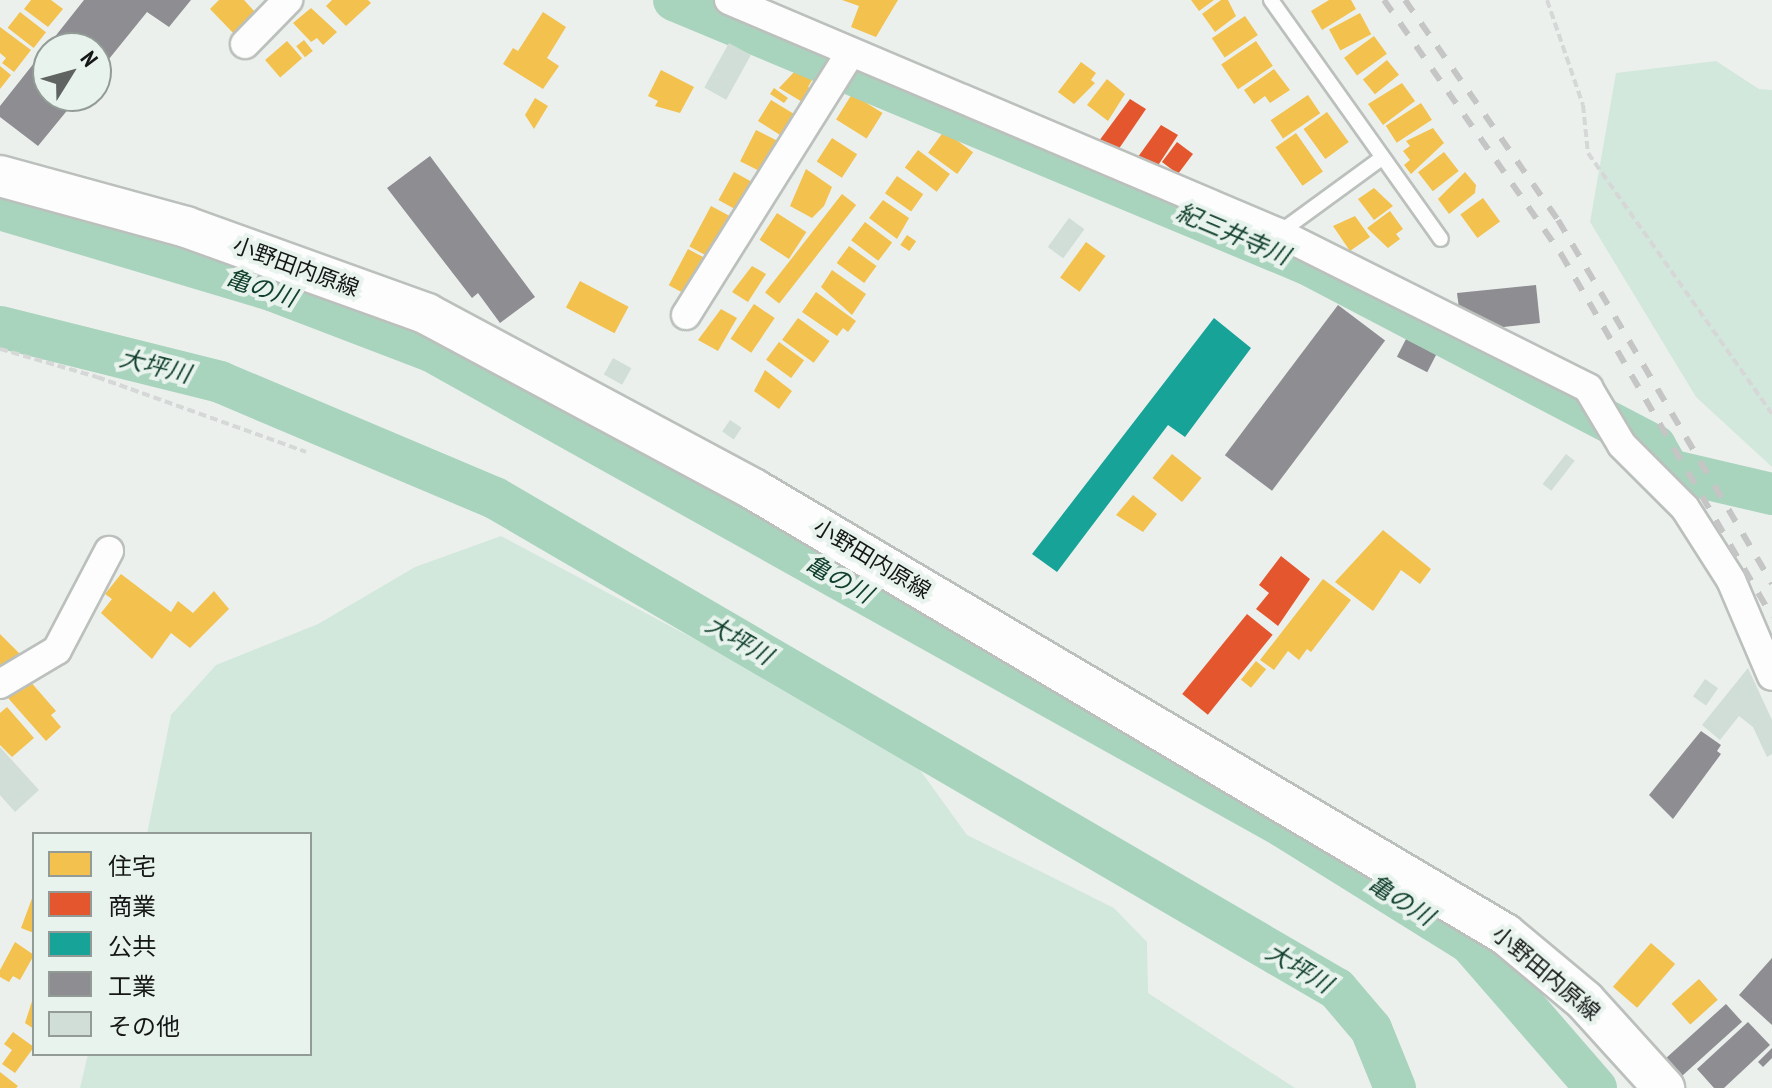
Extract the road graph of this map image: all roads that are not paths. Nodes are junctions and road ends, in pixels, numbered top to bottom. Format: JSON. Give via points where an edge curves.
{"nodes":[{"id":1,"x":288,"y":0,"type":"edge"},
{"id":2,"x":729,"y":0,"type":"edge"},
{"id":3,"x":1271,"y":0,"type":"edge"},
{"id":4,"x":245,"y":44,"type":"dead end"},
{"id":5,"x":843,"y":64,"type":"junction"},
{"id":6,"x":1382,"y":158,"type":"junction"},
{"id":7,"x":0,"y":176,"type":"edge"},
{"id":8,"x":1279,"y":233,"type":"junction"},
{"id":9,"x":1441,"y":239,"type":"dead end"},
{"id":10,"x":686,"y":315,"type":"dead end"},
{"id":11,"x":109,"y":551,"type":"dead end"},
{"id":12,"x":1772,"y":676,"type":"edge"},
{"id":13,"x":0,"y":684,"type":"edge"},
{"id":14,"x":1664,"y":1088,"type":"edge"}],
"edges":[{"from":1,"to":4,"type":"street"},
{"from":2,"to":5,"type":"street"},
{"from":3,"to":6,"type":"lane"},
{"from":5,"to":8,"type":"street"},
{"from":5,"to":10,"type":"street"},
{"from":6,"to":8,"type":"lane"},
{"from":6,"to":9,"type":"lane"},
{"from":7,"to":14,"type":"main road","name":"小野田内原線","via":[[186,227],[427,314],[753,489],[1505,934],[1585,1001]]},
{"from":8,"to":12,"type":"street","via":[[1588,388],[1612,430],[1693,520],[1731,580]]},
{"from":11,"to":13,"type":"street","via":[[57,650]]}]}
